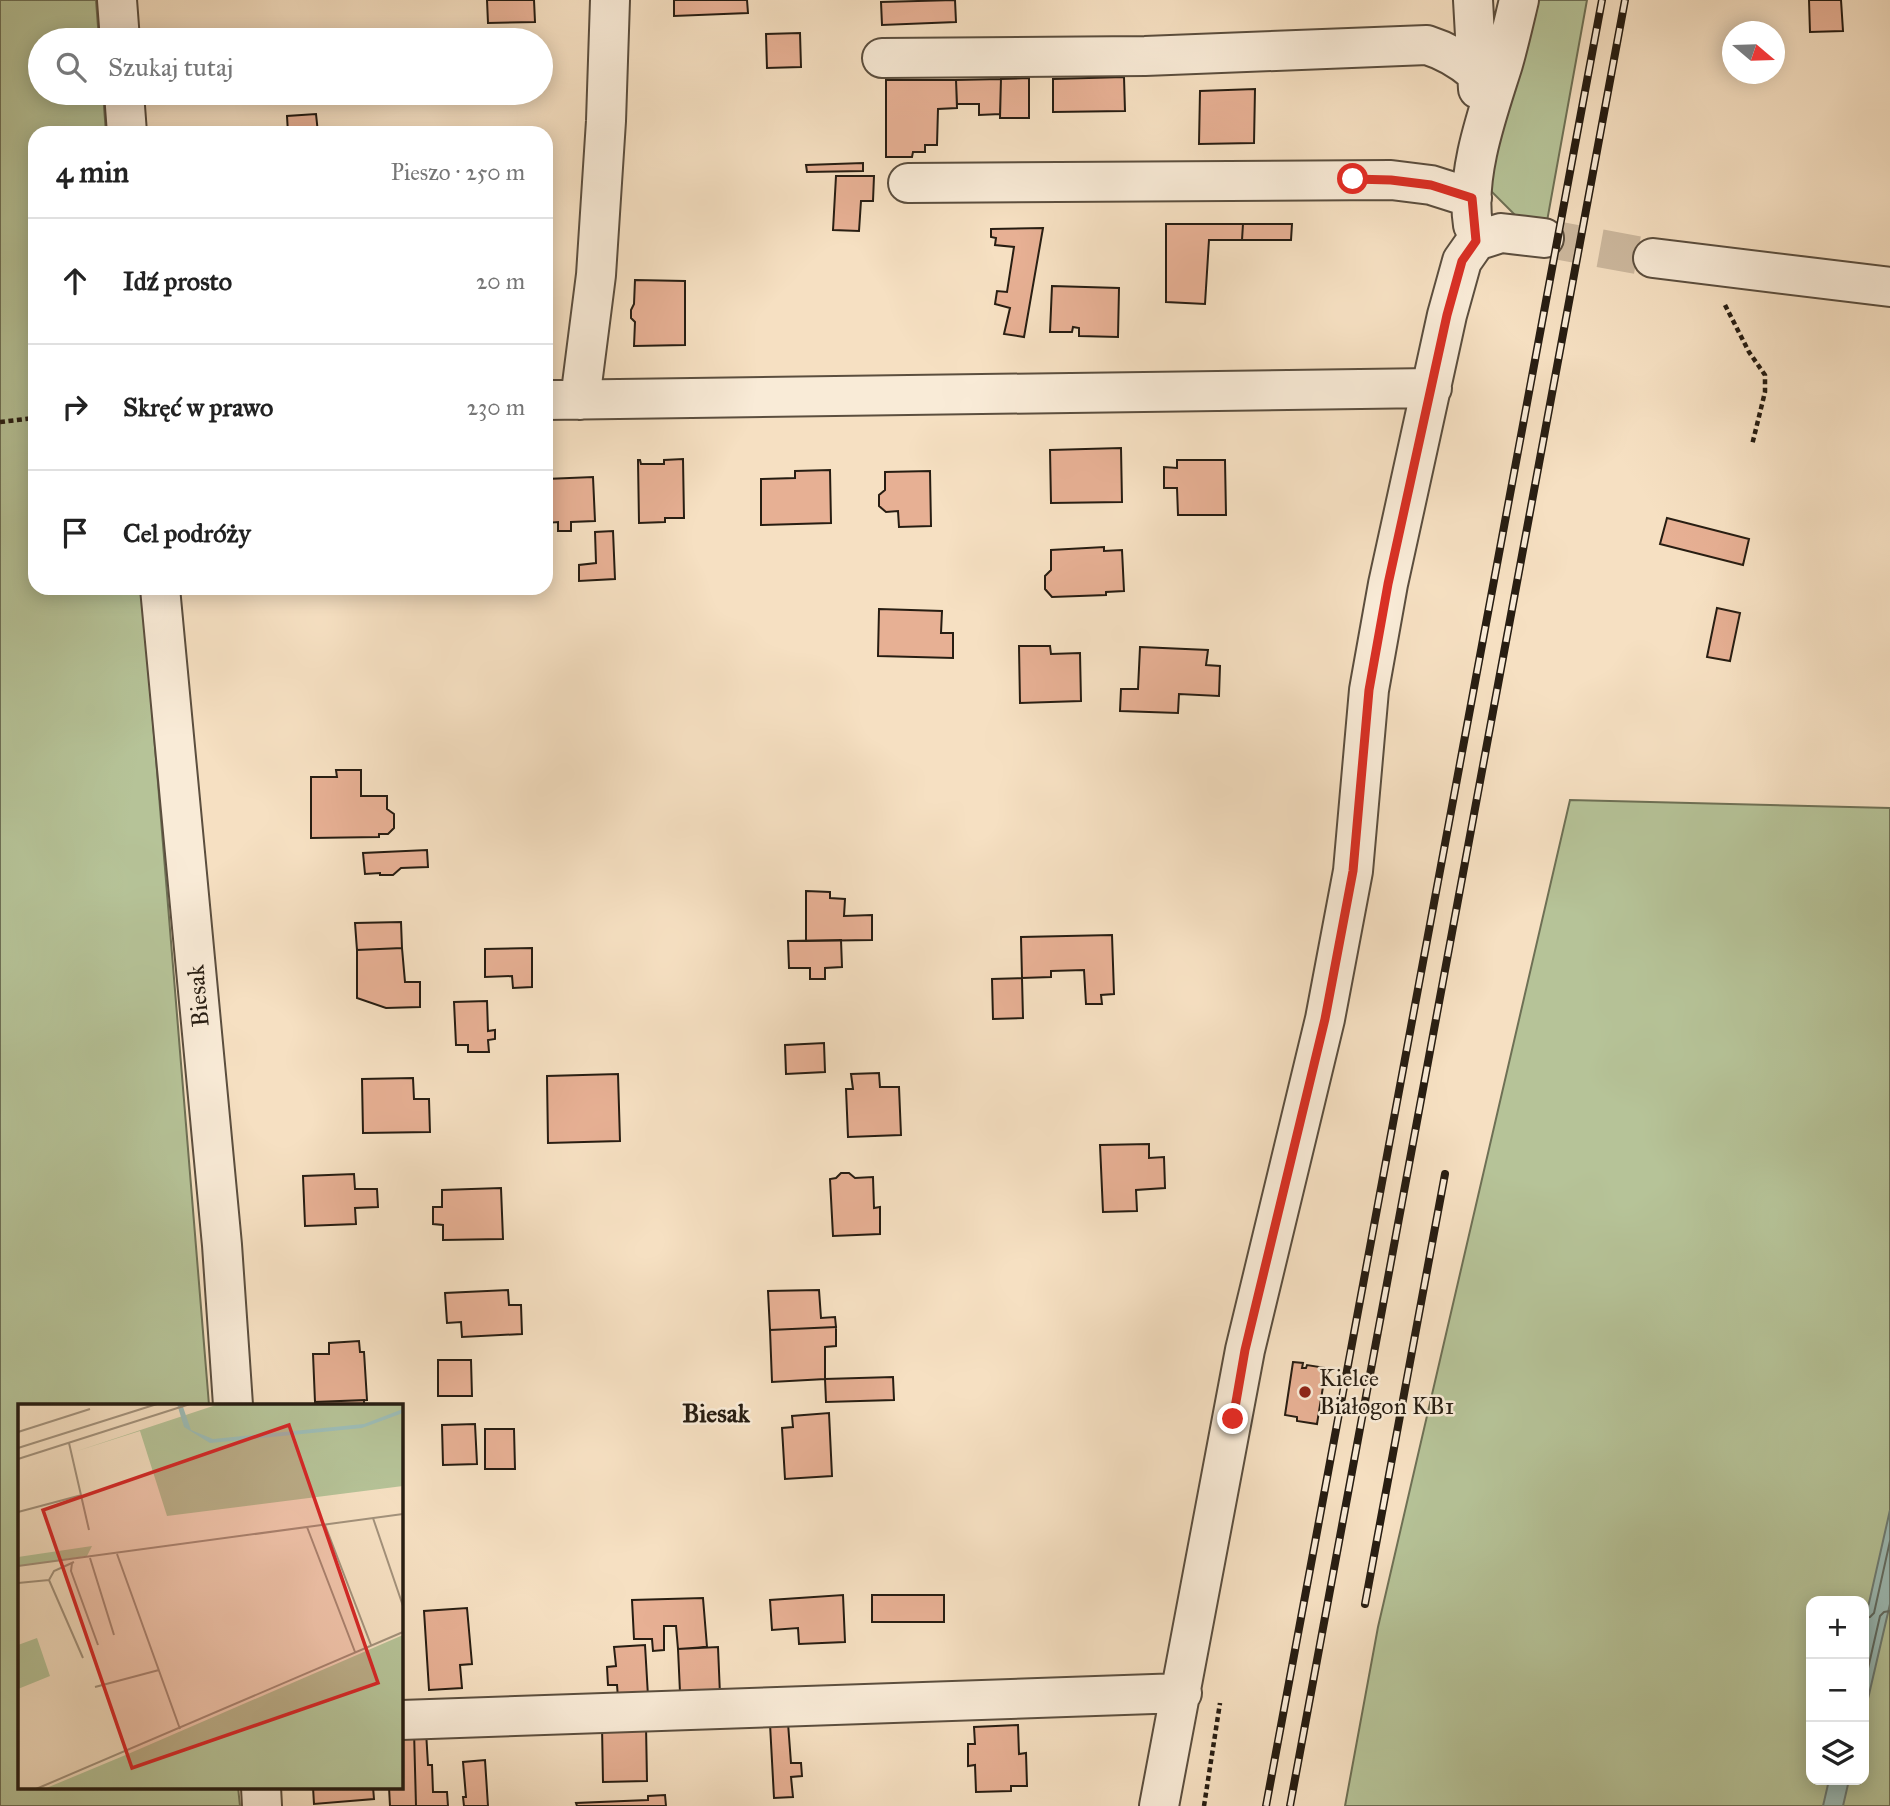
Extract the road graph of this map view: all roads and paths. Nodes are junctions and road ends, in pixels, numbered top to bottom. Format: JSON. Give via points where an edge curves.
{"nodes":[{"id":1,"x":117,"y":0,"type":"edge"},
{"id":2,"x":610,"y":0,"type":"edge"},
{"id":3,"x":1473,"y":0,"type":"edge"},
{"id":4,"x":1519,"y":0,"type":"edge"},
{"id":5,"x":119,"y":28,"type":"edge"},
{"id":6,"x":882,"y":58,"type":"dead end"},
{"id":7,"x":1475,"y":72,"type":"junction"},
{"id":8,"x":125,"y":105,"type":"edge"},
{"id":9,"x":126,"y":126,"type":"edge"},
{"id":10,"x":1483,"y":127,"type":"junction"},
{"id":11,"x":908,"y":183,"type":"dead end"},
{"id":12,"x":1472,"y":198,"type":"junction"},
{"id":13,"x":1544,"y":237,"type":"tunnel mouth"},
{"id":14,"x":1476,"y":241,"type":"junction"},
{"id":15,"x":1653,"y":258,"type":"tunnel mouth"},
{"id":16,"x":1715,"y":265,"type":"junction"},
{"id":17,"x":1890,"y":287,"type":"edge"},
{"id":18,"x":1432,"y":388,"type":"junction"},
{"id":19,"x":563,"y":400,"type":"edge"},
{"id":20,"x":28,"y":419,"type":"edge"},
{"id":21,"x":0,"y":422,"type":"edge"},
{"id":22,"x":1752,"y":445,"type":"dead end"},
{"id":23,"x":160,"y":595,"type":"edge"},
{"id":24,"x":233,"y":1404,"type":"edge"},
{"id":25,"x":1182,"y":1693,"type":"junction"},
{"id":26,"x":402,"y":1720,"type":"edge"},
{"id":27,"x":261,"y":1788,"type":"edge"},
{"id":28,"x":262,"y":1806,"type":"edge"},
{"id":29,"x":1159,"y":1806,"type":"edge"}],
"edges":[{"from":1,"to":5,"type":"street"},
{"from":2,"to":19,"type":"street","via":[[596,275]]},
{"from":3,"to":7,"type":"street"},
{"from":4,"to":10,"type":"street"},
{"from":6,"to":7,"type":"street","via":[[1145,56],[1427,45],[1460,59]]},
{"from":7,"to":10,"type":"street"},
{"from":8,"to":9,"type":"street"},
{"from":10,"to":12,"type":"street"},
{"from":11,"to":12,"type":"street","via":[[1391,180],[1431,185]]},
{"from":12,"to":14,"type":"street"},
{"from":13,"to":14,"type":"street","via":[[1501,233]]},
{"from":14,"to":18,"type":"street","via":[[1462,261]]},
{"from":15,"to":16,"type":"street"},
{"from":16,"to":17,"type":"street"},
{"from":16,"to":22,"type":"path","via":[[1724,301],[1765,375]]},
{"from":18,"to":19,"type":"street"},
{"from":18,"to":25,"type":"street","via":[[1369,690],[1353,871],[1325,1019],[1245,1350]]},
{"from":20,"to":21,"type":"path"},
{"from":23,"to":24,"type":"street","name":"Biesak"},
{"from":25,"to":26,"type":"street"},
{"from":25,"to":29,"type":"street"},
{"from":27,"to":28,"type":"street"}]}
